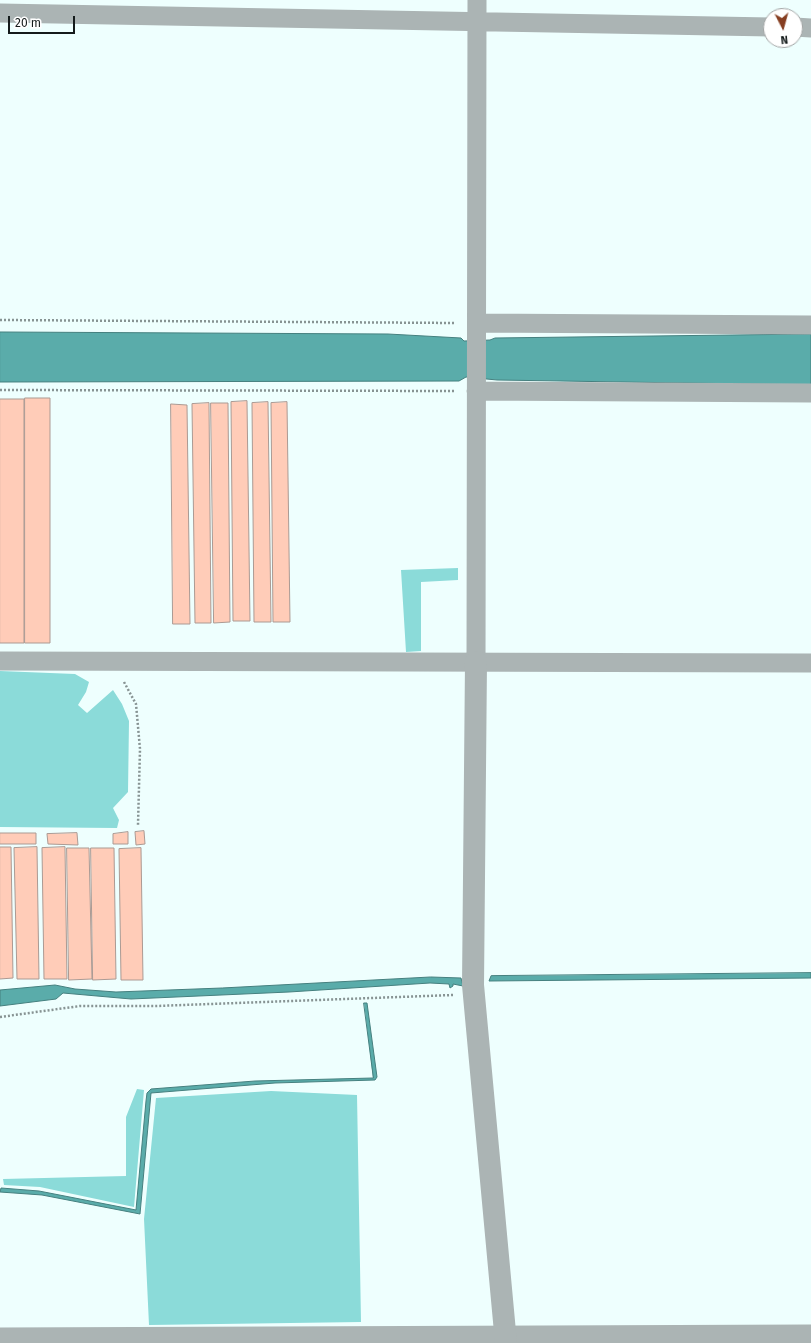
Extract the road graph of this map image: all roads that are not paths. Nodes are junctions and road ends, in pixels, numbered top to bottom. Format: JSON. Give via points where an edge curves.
{"nodes":[{"id":1,"x":477,"y":0,"type":"edge"},
{"id":2,"x":0,"y":13,"type":"edge"},
{"id":3,"x":477,"y":22,"type":"junction"},
{"id":4,"x":763,"y":27,"type":"edge"},
{"id":5,"x":811,"y":324,"type":"edge"},
{"id":6,"x":476,"y":328,"type":"junction"},
{"id":7,"x":476,"y":386,"type":"junction"},
{"id":8,"x":811,"y":393,"type":"edge"},
{"id":9,"x":0,"y":661,"type":"edge"},
{"id":10,"x":476,"y":662,"type":"junction"},
{"id":11,"x":811,"y":663,"type":"edge"},
{"id":12,"x":811,"y":1334,"type":"edge"},
{"id":13,"x":0,"y":1337,"type":"edge"},
{"id":14,"x":506,"y":1338,"type":"edge"}],
"edges":[{"from":1,"to":3,"type":"street"},
{"from":2,"to":3,"type":"street"},
{"from":3,"to":4,"type":"street"},
{"from":3,"to":6,"type":"street"},
{"from":5,"to":6,"type":"street"},
{"from":6,"to":7,"type":"street"},
{"from":7,"to":8,"type":"street"},
{"from":7,"to":10,"type":"street"},
{"from":9,"to":10,"type":"street"},
{"from":10,"to":11,"type":"street"},
{"from":10,"to":14,"type":"street","via":[[474,994]]},
{"from":12,"to":14,"type":"street"},
{"from":13,"to":14,"type":"street"}]}
